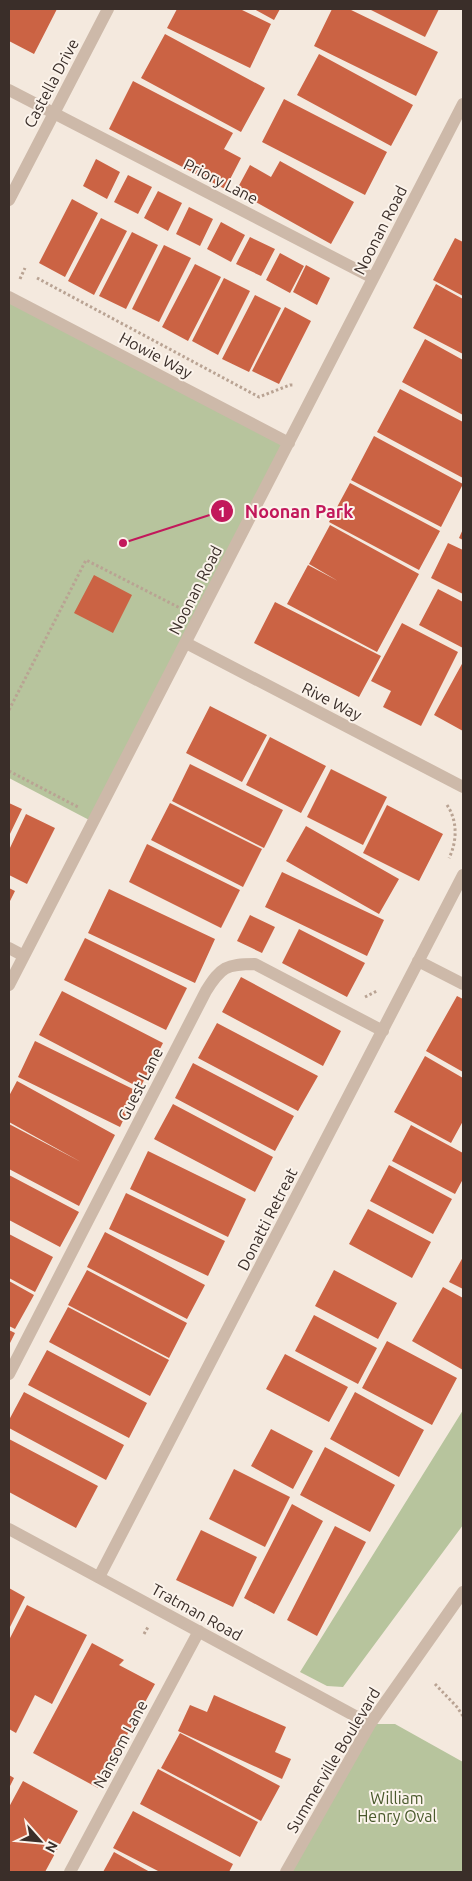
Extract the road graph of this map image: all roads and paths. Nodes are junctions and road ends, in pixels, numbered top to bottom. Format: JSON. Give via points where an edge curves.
{"nodes":[{"id":1,"x":108,"y":9,"type":"edge"},
{"id":2,"x":9,"y":90,"type":"edge"},
{"id":3,"x":463,"y":104,"type":"edge"},
{"id":4,"x":53,"y":113,"type":"junction"},
{"id":5,"x":9,"y":200,"type":"edge"},
{"id":6,"x":37,"y":278,"type":"dead end"},
{"id":7,"x":373,"y":278,"type":"junction"},
{"id":8,"x":9,"y":296,"type":"edge"},
{"id":9,"x":315,"y":391,"type":"junction"},
{"id":10,"x":289,"y":442,"type":"junction"},
{"id":11,"x":181,"y":608,"type":"dead end"},
{"id":12,"x":186,"y":643,"type":"junction"},
{"id":13,"x":9,"y":710,"type":"edge"},
{"id":14,"x":9,"y":771,"type":"edge"},
{"id":15,"x":463,"y":787,"type":"edge"},
{"id":16,"x":443,"y":800,"type":"dead end"},
{"id":17,"x":78,"y":807,"type":"dead end"},
{"id":18,"x":445,"y":866,"type":"dead end"},
{"id":19,"x":463,"y":875,"type":"edge"},
{"id":20,"x":9,"y":948,"type":"edge"},
{"id":21,"x":24,"y":956,"type":"junction"},
{"id":22,"x":418,"y":961,"type":"junction"},
{"id":23,"x":463,"y":984,"type":"edge"},
{"id":24,"x":9,"y":985,"type":"edge"},
{"id":25,"x":380,"y":989,"type":"dead end"},
{"id":26,"x":355,"y":1017,"type":"junction"},
{"id":27,"x":382,"y":1030,"type":"junction"},
{"id":28,"x":9,"y":1374,"type":"edge"},
{"id":29,"x":9,"y":1529,"type":"edge"},
{"id":30,"x":99,"y":1577,"type":"junction"},
{"id":31,"x":463,"y":1592,"type":"edge"},
{"id":32,"x":199,"y":1631,"type":"junction"},
{"id":33,"x":435,"y":1684,"type":"dead end"},
{"id":34,"x":463,"y":1716,"type":"edge"},
{"id":35,"x":370,"y":1724,"type":"junction"},
{"id":36,"x":70,"y":1872,"type":"edge"},
{"id":37,"x":286,"y":1872,"type":"edge"}],
"edges":[{"from":1,"to":4,"type":"street","name":"Castella Drive"},
{"from":2,"to":4,"type":"street","name":"Priory Lane"},
{"from":3,"to":7,"type":"street","name":"Noonan Road"},
{"from":4,"to":5,"type":"street","name":"Castella Drive"},
{"from":4,"to":7,"type":"street","name":"Priory Lane"},
{"from":6,"to":9,"type":"path","via":[[259,397],[290,384]]},
{"from":7,"to":9,"type":"street","name":"Noonan Road"},
{"from":8,"to":10,"type":"street","name":"Howie Way"},
{"from":9,"to":10,"type":"street","name":"Noonan Road"},
{"from":10,"to":12,"type":"street","name":"Noonan Road"},
{"from":11,"to":13,"type":"path","via":[[86,560]]},
{"from":12,"to":15,"type":"street","name":"Rive Way"},
{"from":12,"to":21,"type":"street","name":"Noonan Road"},
{"from":14,"to":17,"type":"path"},
{"from":16,"to":18,"type":"path","via":[[450,810],[456,835]]},
{"from":19,"to":22,"type":"street","name":"Donatti Retreat"},
{"from":20,"to":21,"type":"street"},
{"from":21,"to":24,"type":"street","name":"Noonan Road"},
{"from":22,"to":23,"type":"street"},
{"from":22,"to":27,"type":"street","name":"Donatti Retreat"},
{"from":25,"to":26,"type":"path","via":[[366,995]]},
{"from":26,"to":27,"type":"street","name":"Guest Lane"},
{"from":26,"to":28,"type":"street","name":"Guest Lane","via":[[255,964],[234,964],[216,974]]},
{"from":27,"to":30,"type":"street","name":"Donatti Retreat"},
{"from":29,"to":30,"type":"street","name":"Tratman Road"},
{"from":30,"to":32,"type":"street","name":"Tratman Road"},
{"from":31,"to":35,"type":"street","name":"Summerville Boulevard"},
{"from":32,"to":35,"type":"street","name":"Tratman Road"},
{"from":32,"to":36,"type":"street","name":"Nansom Lane"},
{"from":33,"to":34,"type":"path"},
{"from":35,"to":37,"type":"street","name":"Summerville Boulevard"}]}
